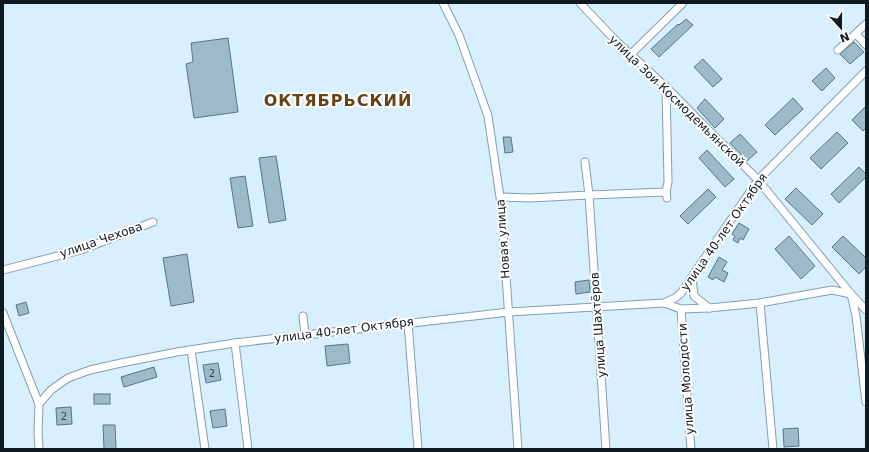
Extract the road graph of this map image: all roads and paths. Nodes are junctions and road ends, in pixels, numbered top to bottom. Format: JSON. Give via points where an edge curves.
{"nodes":[{"id":1,"x":443,"y":3,"type":"edge"},
{"id":2,"x":580,"y":3,"type":"edge"},
{"id":3,"x":683,"y":3,"type":"edge"},
{"id":4,"x":866,"y":24,"type":"edge"},
{"id":5,"x":856,"y":34,"type":"junction"},
{"id":6,"x":866,"y":45,"type":"edge"},
{"id":7,"x":838,"y":50,"type":"dead end"},
{"id":8,"x":631,"y":54,"type":"junction"},
{"id":9,"x":866,"y":71,"type":"edge"},
{"id":10,"x":666,"y":87,"type":"junction"},
{"id":11,"x":585,"y":162,"type":"dead end"},
{"id":12,"x":758,"y":180,"type":"junction"},
{"id":13,"x":500,"y":197,"type":"junction"},
{"id":14,"x":589,"y":198,"type":"junction"},
{"id":15,"x":153,"y":222,"type":"dead end"},
{"id":16,"x":3,"y":270,"type":"edge"},
{"id":17,"x":692,"y":277,"type":"junction"},
{"id":18,"x":851,"y":294,"type":"junction"},
{"id":19,"x":664,"y":303,"type":"junction"},
{"id":20,"x":760,"y":303,"type":"junction"},
{"id":21,"x":597,"y":308,"type":"junction"},
{"id":22,"x":709,"y":308,"type":"junction"},
{"id":23,"x":866,"y":308,"type":"edge"},
{"id":24,"x":681,"y":309,"type":"junction"},
{"id":25,"x":509,"y":312,"type":"junction"},
{"id":26,"x":3,"y":313,"type":"edge"},
{"id":27,"x":303,"y":316,"type":"dead end"},
{"id":28,"x":408,"y":323,"type":"junction"},
{"id":29,"x":305,"y":335,"type":"junction"},
{"id":30,"x":235,"y":343,"type":"junction"},
{"id":31,"x":191,"y":350,"type":"junction"},
{"id":32,"x":866,"y":402,"type":"edge"},
{"id":33,"x":39,"y":404,"type":"junction"},
{"id":34,"x":39,"y":449,"type":"edge"},
{"id":35,"x":205,"y":449,"type":"edge"},
{"id":36,"x":248,"y":449,"type":"edge"},
{"id":37,"x":418,"y":449,"type":"edge"},
{"id":38,"x":518,"y":449,"type":"edge"},
{"id":39,"x":606,"y":449,"type":"edge"},
{"id":40,"x":691,"y":449,"type":"edge"},
{"id":41,"x":773,"y":449,"type":"edge"}],
"edges":[{"from":1,"to":13,"type":"street","name":"Новая улица","via":[[459,35],[488,116]]},
{"from":2,"to":8,"type":"street","name":"улица Зои Космодемьянской","via":[[614,40]]},
{"from":3,"to":8,"type":"street"},
{"from":4,"to":5,"type":"street"},
{"from":5,"to":6,"type":"street"},
{"from":5,"to":7,"type":"street"},
{"from":8,"to":10,"type":"street","name":"улица Зои Космодемьянской"},
{"from":9,"to":12,"type":"street","name":"улица 40-лет Октября"},
{"from":10,"to":12,"type":"street","name":"улица Зои Космодемьянской"},
{"from":10,"to":14,"type":"street","via":[[666,195]]},
{"from":11,"to":14,"type":"street","name":"улица Шахтёров"},
{"from":12,"to":17,"type":"street","name":"улица 40-лет Октября"},
{"from":12,"to":18,"type":"street","name":"улица Зои Космодемьянской"},
{"from":13,"to":14,"type":"street"},
{"from":13,"to":25,"type":"street","name":"Новая улица"},
{"from":14,"to":21,"type":"street","name":"улица Шахтёров"},
{"from":15,"to":16,"type":"street","name":"улица Чехова","via":[[80,250]]},
{"from":17,"to":19,"type":"street","name":"улица 40-лет Октября","via":[[681,293]]},
{"from":17,"to":22,"type":"street","via":[[694,296]]},
{"from":18,"to":20,"type":"street","name":"улица 40-лет Октября","via":[[832,290]]},
{"from":18,"to":23,"type":"street","name":"улица Зои Космодемьянской"},
{"from":18,"to":32,"type":"street"},
{"from":19,"to":21,"type":"street","name":"улица 40-лет Октября"},
{"from":19,"to":24,"type":"street","name":"улица 40-лет Октября"},
{"from":20,"to":22,"type":"street","name":"улица 40-лет Октября"},
{"from":20,"to":41,"type":"street"},
{"from":21,"to":25,"type":"street","name":"улица 40-лет Октября"},
{"from":21,"to":39,"type":"street","name":"улица Шахтёров"},
{"from":22,"to":24,"type":"street","name":"улица 40-лет Октября"},
{"from":24,"to":40,"type":"street","name":"улица Молодости"},
{"from":25,"to":28,"type":"street","name":"улица 40-лет Октября"},
{"from":25,"to":38,"type":"street","name":"Новая улица"},
{"from":26,"to":33,"type":"street"},
{"from":27,"to":29,"type":"street"},
{"from":28,"to":29,"type":"street","name":"улица 40-лет Октября"},
{"from":28,"to":37,"type":"street"},
{"from":29,"to":30,"type":"street","name":"улица 40-лет Октября"},
{"from":30,"to":31,"type":"street","name":"улица 40-лет Октября"},
{"from":30,"to":36,"type":"street"},
{"from":31,"to":33,"type":"street","name":"улица 40-лет Октября","via":[[90,370],[68,378],[51,390]]},
{"from":31,"to":35,"type":"street"},
{"from":33,"to":34,"type":"street"}]}
